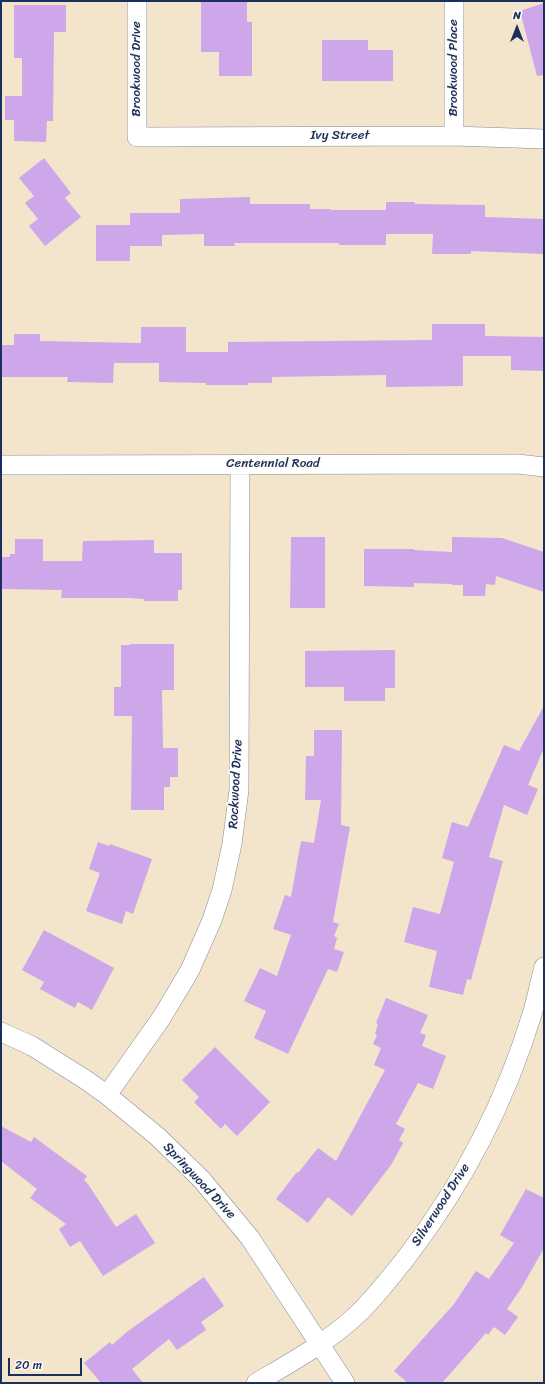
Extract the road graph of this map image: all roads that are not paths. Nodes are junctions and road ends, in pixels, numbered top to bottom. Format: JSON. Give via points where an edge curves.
{"nodes":[{"id":1,"x":137,"y":1,"type":"edge"},
{"id":2,"x":454,"y":1,"type":"edge"},
{"id":3,"x":137,"y":136,"type":"joint"},
{"id":4,"x":454,"y":136,"type":"junction"},
{"id":5,"x":544,"y":139,"type":"edge"},
{"id":6,"x":240,"y":464,"type":"junction"},
{"id":7,"x":1,"y":465,"type":"edge"},
{"id":8,"x":544,"y":467,"type":"edge"},
{"id":9,"x":544,"y":967,"type":"edge"},
{"id":10,"x":1,"y":1032,"type":"edge"},
{"id":11,"x":107,"y":1095,"type":"junction"},
{"id":12,"x":320,"y":1344,"type":"junction"},
{"id":13,"x":256,"y":1383,"type":"edge"},
{"id":14,"x":345,"y":1383,"type":"edge"}],
"edges":[{"from":1,"to":3,"type":"street","name":"Brookwood Drive"},
{"from":2,"to":4,"type":"street","name":"Brookwood Place"},
{"from":3,"to":4,"type":"street","name":"Ivy Street"},
{"from":4,"to":5,"type":"street","name":"Ivy Street"},
{"from":6,"to":7,"type":"street","name":"Centennial Road"},
{"from":6,"to":8,"type":"street","name":"Centennial Road","via":[[518,464]]},
{"from":6,"to":11,"type":"street","name":"Rockwood Drive","via":[[239,790],[232,844],[222,890],[190,970],[162,1017]]},
{"from":9,"to":12,"type":"street","name":"Silverwood Drive","via":[[533,1011],[507,1084],[461,1178],[426,1232],[378,1293],[350,1321]]},
{"from":10,"to":11,"type":"street","name":"Springwood Drive","via":[[32,1046]]},
{"from":11,"to":12,"type":"street","name":"Springwood Drive","via":[[158,1137],[202,1180],[250,1238]]},
{"from":12,"to":13,"type":"street","name":"Silverwood Drive"},
{"from":12,"to":14,"type":"street","name":"Springwood Drive"}]}
